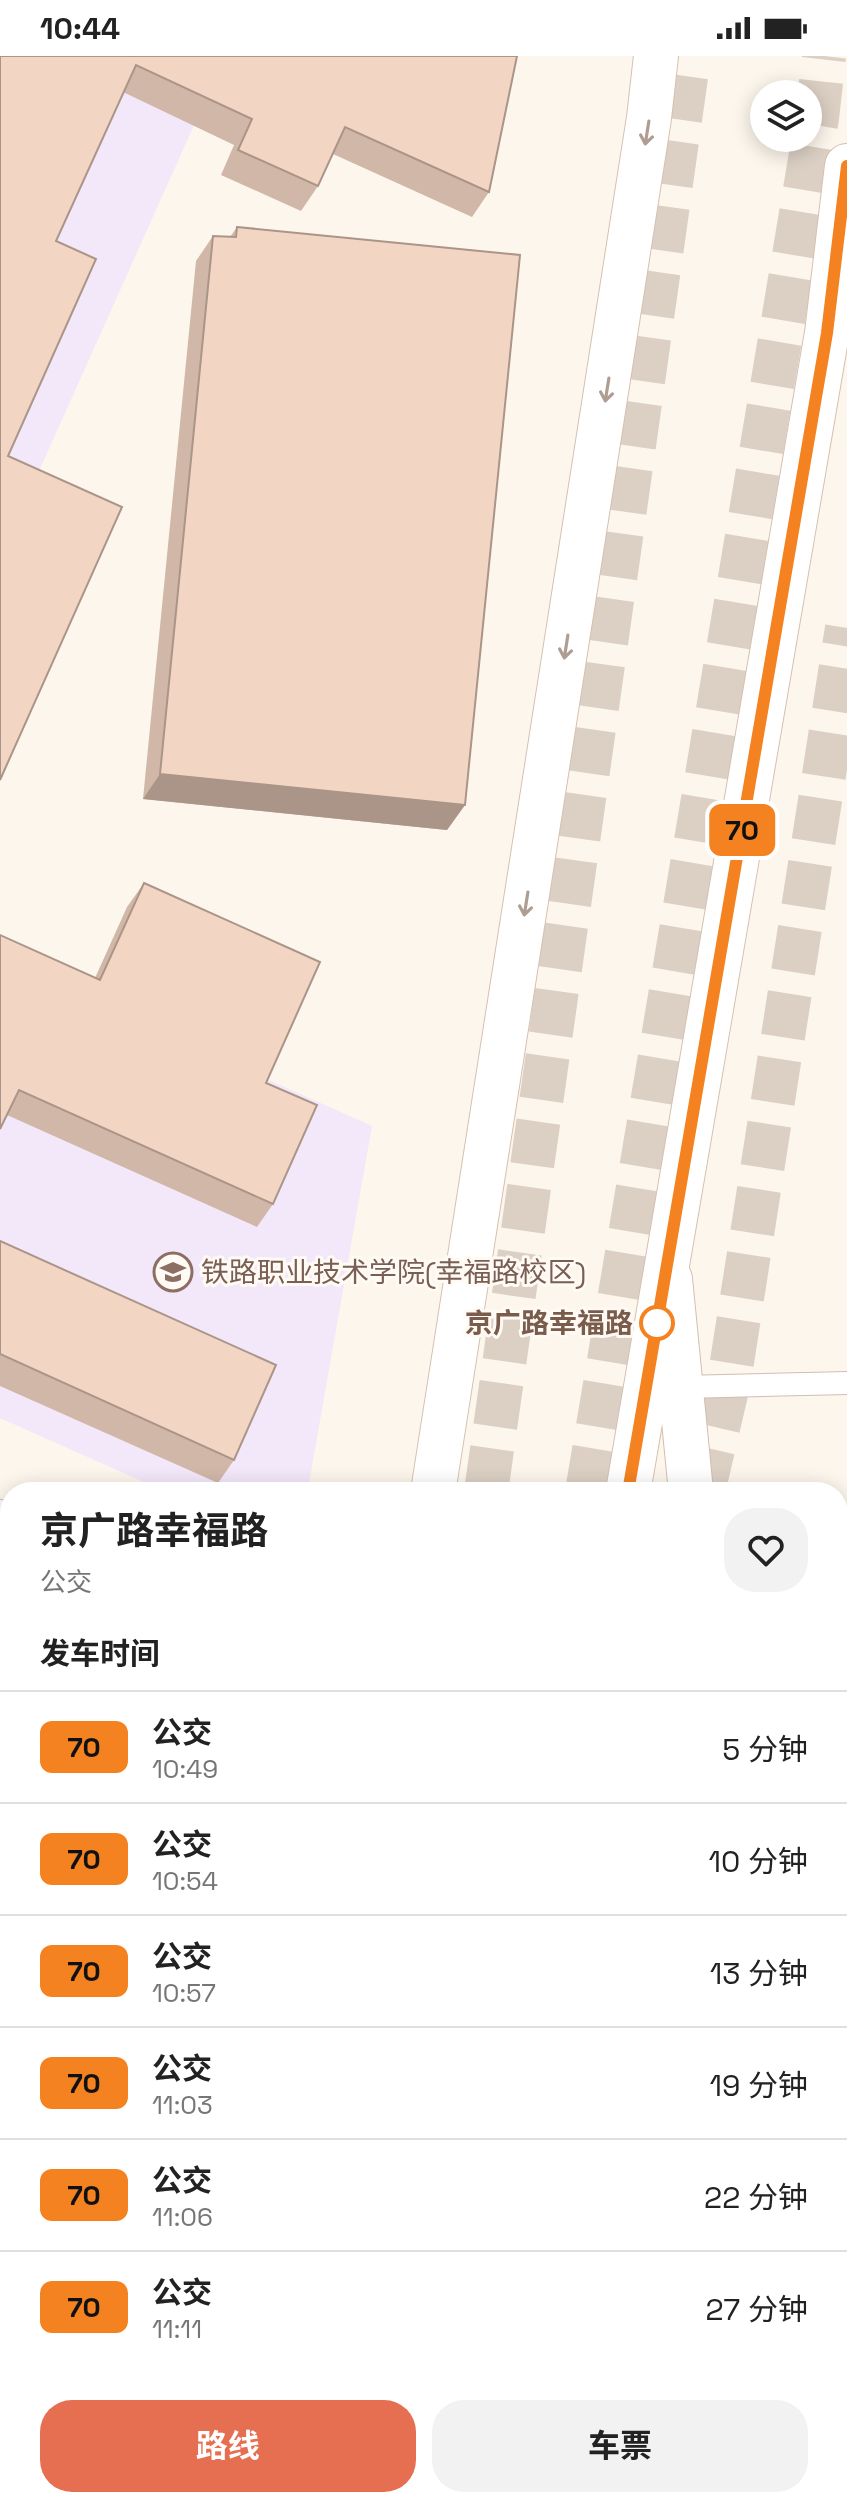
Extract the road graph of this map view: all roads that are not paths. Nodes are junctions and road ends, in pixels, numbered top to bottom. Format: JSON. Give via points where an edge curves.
{"nodes":[{"id":1,"x":656,"y":56,"type":"edge"},
{"id":2,"x":847,"y":166,"type":"edge"},
{"id":3,"x":837,"y":334,"type":"edge"},
{"id":4,"x":668,"y":1260,"type":"junction"},
{"id":5,"x":847,"y":1383,"type":"edge"},
{"id":6,"x":683,"y":1387,"type":"junction"},
{"id":7,"x":435,"y":1482,"type":"edge"},
{"id":8,"x":630,"y":1482,"type":"edge"},
{"id":9,"x":690,"y":1482,"type":"edge"}],
"edges":[{"from":1,"to":7,"type":"main road","one_way":true},
{"from":2,"to":3,"type":"main road"},
{"from":3,"to":4,"type":"main road"},
{"from":4,"to":6,"type":"main road"},
{"from":4,"to":8,"type":"main road"},
{"from":5,"to":6,"type":"lane"},
{"from":6,"to":9,"type":"main road"}]}
